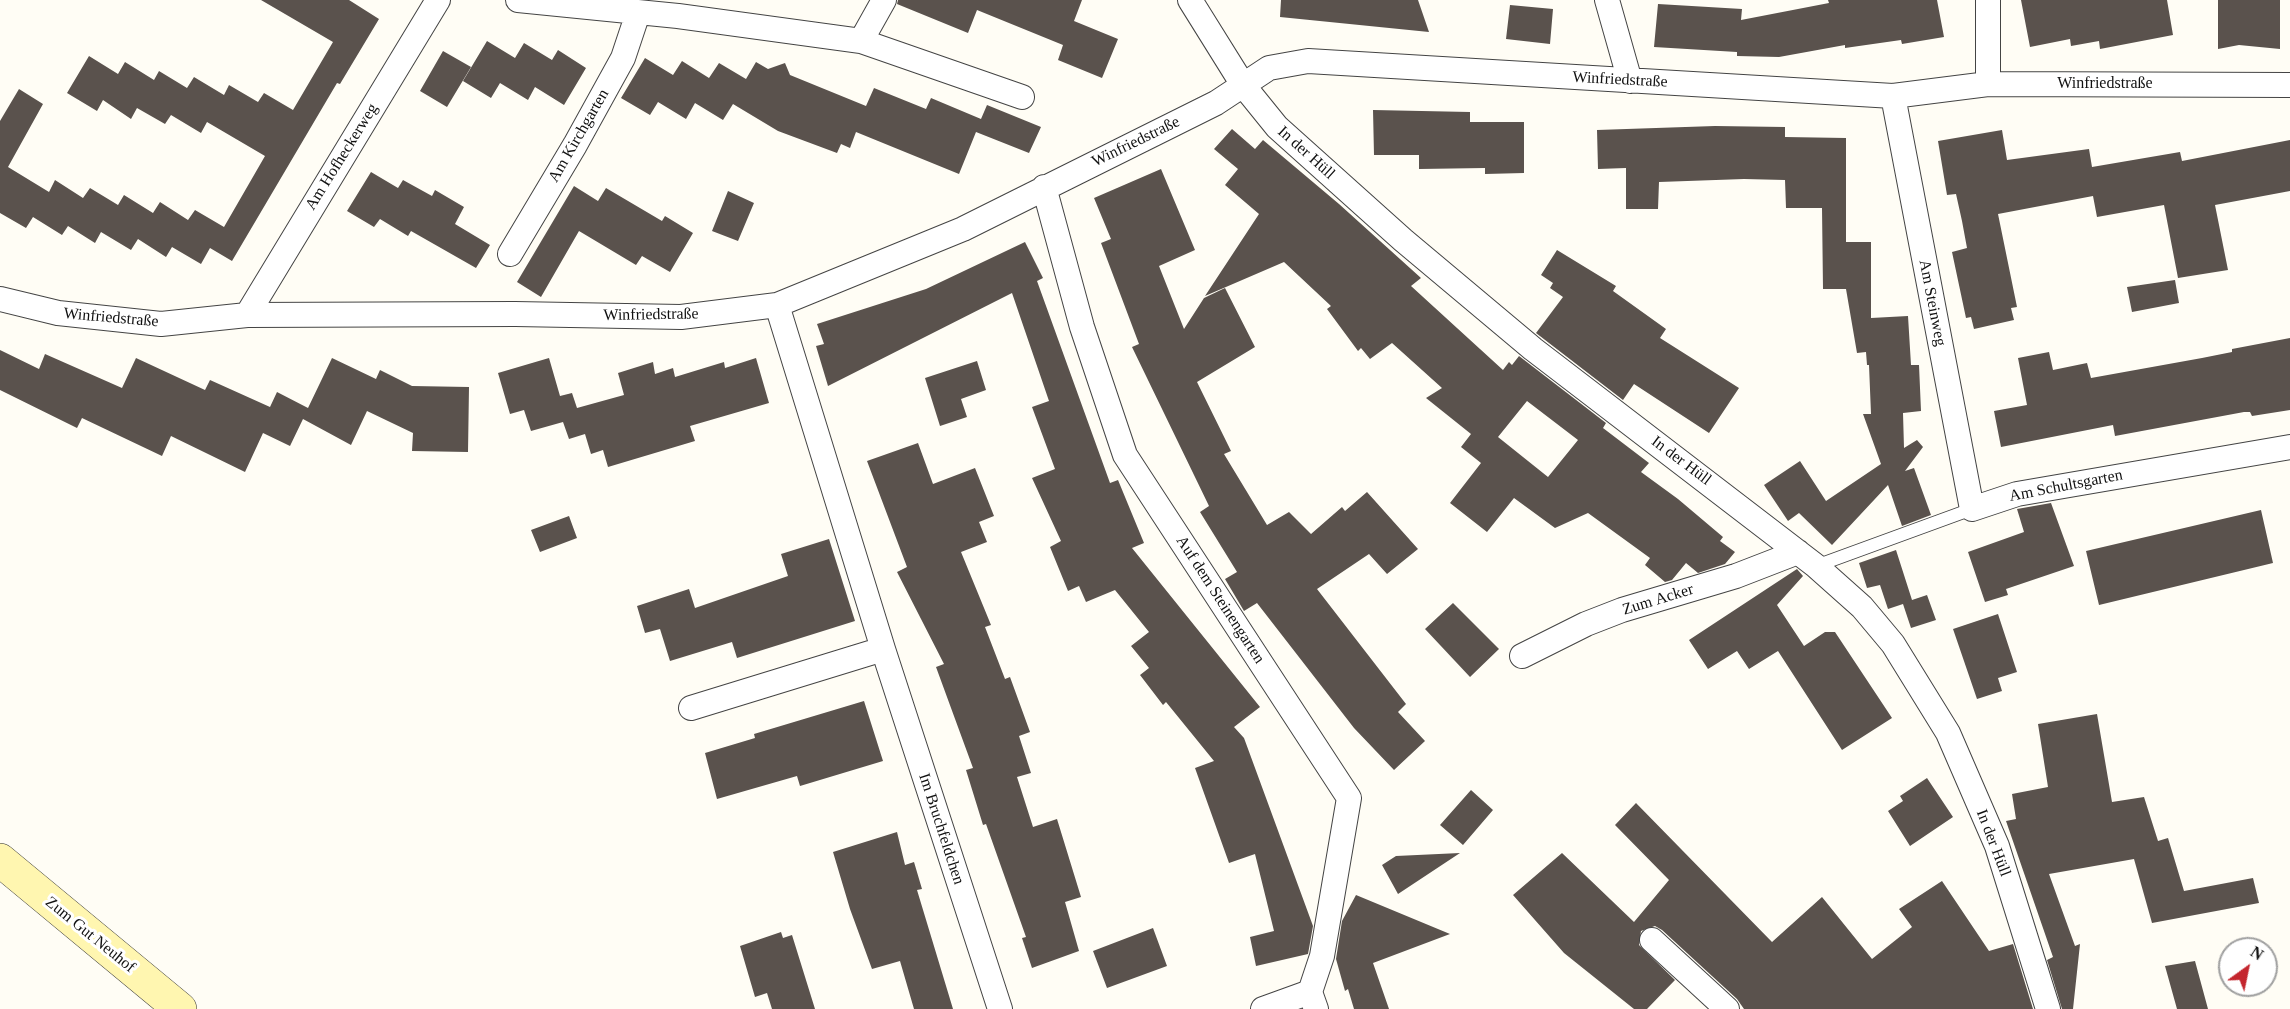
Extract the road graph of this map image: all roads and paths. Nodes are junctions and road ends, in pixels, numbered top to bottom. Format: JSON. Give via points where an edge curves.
{"nodes":[{"id":1,"x":438,"y":0,"type":"edge"},
{"id":2,"x":518,"y":0,"type":"edge"},
{"id":3,"x":884,"y":0,"type":"edge"},
{"id":4,"x":1190,"y":0,"type":"edge"},
{"id":5,"x":1607,"y":0,"type":"edge"},
{"id":6,"x":1988,"y":0,"type":"edge"},
{"id":7,"x":638,"y":13,"type":"junction"},
{"id":8,"x":861,"y":41,"type":"junction"},
{"id":9,"x":1630,"y":81,"type":"junction"},
{"id":10,"x":1988,"y":84,"type":"junction"},
{"id":11,"x":1243,"y":85,"type":"junction"},
{"id":12,"x":2290,"y":85,"type":"edge"},
{"id":13,"x":1893,"y":96,"type":"junction"},
{"id":14,"x":1022,"y":97,"type":"dead end"},
{"id":15,"x":1044,"y":187,"type":"junction"},
{"id":16,"x":510,"y":254,"type":"dead end"},
{"id":17,"x":0,"y":299,"type":"edge"},
{"id":18,"x":777,"y":305,"type":"junction"},
{"id":19,"x":247,"y":315,"type":"junction"},
{"id":20,"x":2290,"y":447,"type":"edge"},
{"id":21,"x":1972,"y":509,"type":"junction"},
{"id":22,"x":1807,"y":559,"type":"junction"},
{"id":23,"x":883,"y":649,"type":"junction"},
{"id":24,"x":1522,"y":656,"type":"dead end"},
{"id":25,"x":692,"y":708,"type":"dead end"},
{"id":26,"x":0,"y":860,"type":"edge"},
{"id":27,"x":1652,"y":940,"type":"dead end"},
{"id":28,"x":1313,"y":1000,"type":"edge"},
{"id":29,"x":180,"y":1009,"type":"edge"},
{"id":30,"x":1000,"y":1009,"type":"edge"},
{"id":31,"x":1263,"y":1009,"type":"edge"},
{"id":32,"x":1726,"y":1009,"type":"edge"},
{"id":33,"x":2048,"y":1009,"type":"edge"}],
"edges":[{"from":1,"to":19,"type":"street","name":"Am Hofheckerweg"},
{"from":2,"to":7,"type":"street"},
{"from":3,"to":8,"type":"street"},
{"from":4,"to":11,"type":"street","name":"In der Hüll"},
{"from":5,"to":9,"type":"street"},
{"from":6,"to":10,"type":"street"},
{"from":7,"to":8,"type":"street"},
{"from":7,"to":16,"type":"street","name":"Am Kirchgarten","via":[[623,58]]},
{"from":8,"to":14,"type":"street"},
{"from":9,"to":11,"type":"street","name":"Winfriedstraße","via":[[1308,62],[1269,68]]},
{"from":9,"to":13,"type":"street","name":"Winfriedstraße"},
{"from":10,"to":12,"type":"street","name":"Winfriedstraße"},
{"from":10,"to":13,"type":"street","name":"Winfriedstraße"},
{"from":11,"to":15,"type":"street","name":"Winfriedstraße","via":[[1216,104]]},
{"from":11,"to":22,"type":"street","name":"In der Hüll","via":[[1277,127],[1403,240],[1533,349]]},
{"from":13,"to":21,"type":"street","name":"Am Steinweg"},
{"from":15,"to":18,"type":"street","name":"Winfriedstraße","via":[[963,229]]},
{"from":15,"to":28,"type":"street","name":"Auf dem Steinengarten","via":[[1082,327],[1125,455],[1349,798]]},
{"from":17,"to":19,"type":"street","name":"Winfriedstraße","via":[[58,313],[161,324]]},
{"from":18,"to":19,"type":"street","name":"Winfriedstraße","via":[[681,317]]},
{"from":18,"to":23,"type":"street","name":"Im Bruchfeldchen"},
{"from":20,"to":21,"type":"street","name":"Am Schultsgarten","via":[[2017,494]]},
{"from":21,"to":22,"type":"lane","name":"Am Schultsgarten"},
{"from":22,"to":24,"type":"street","name":"Zum Acker","via":[[1622,610]]},
{"from":22,"to":33,"type":"street","name":"In der Hüll","via":[[1862,607],[1893,644],[1948,733],[1997,846]]},
{"from":23,"to":25,"type":"street"},
{"from":23,"to":30,"type":"street","name":"Im Bruchfeldchen"},
{"from":26,"to":29,"type":"main road","name":"Zum Gut Neuhof"},
{"from":27,"to":32,"type":"street"},
{"from":28,"to":31,"type":"street"}]}
